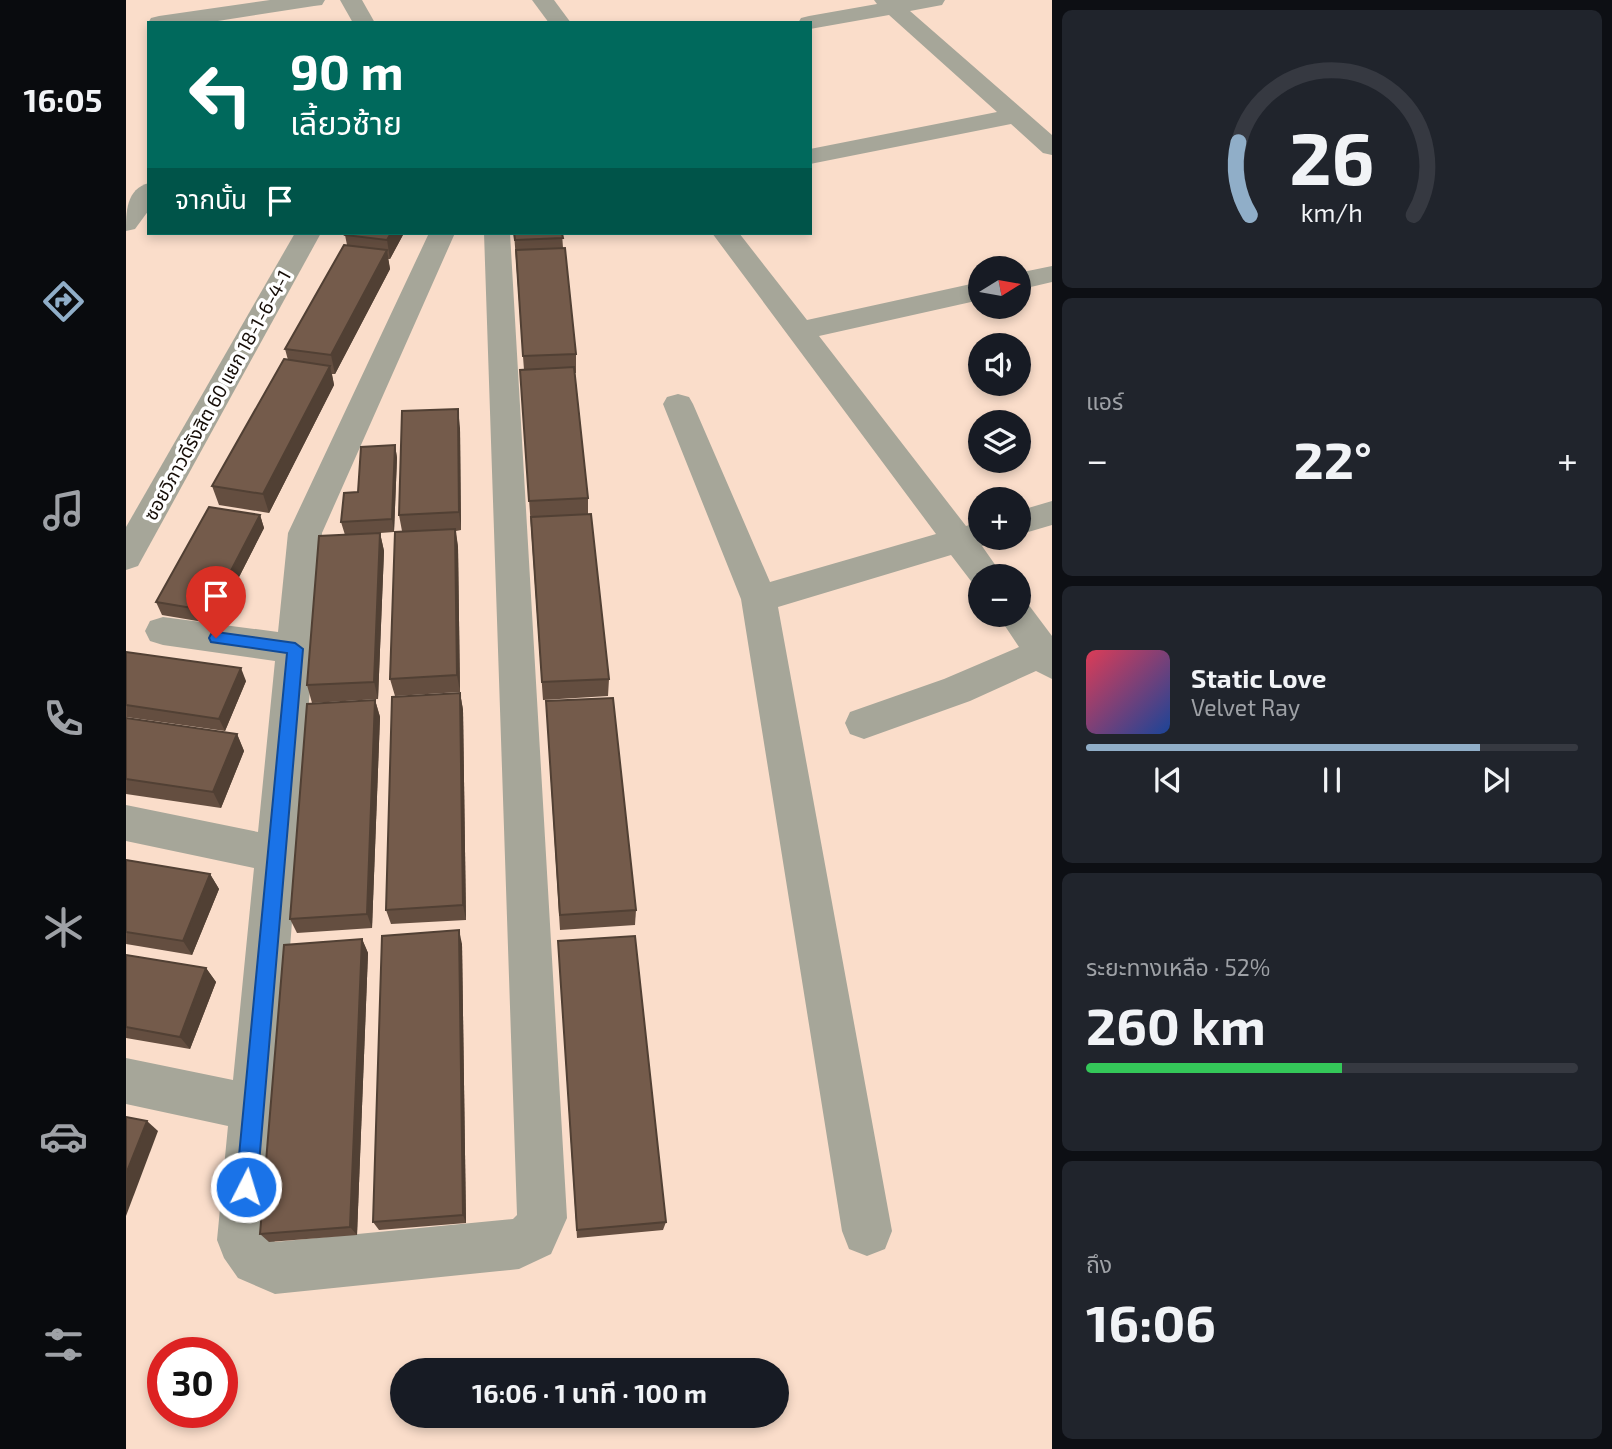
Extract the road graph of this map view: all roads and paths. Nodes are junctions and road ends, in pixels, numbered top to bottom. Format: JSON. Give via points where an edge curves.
{"nodes":[{"id":1,"x":314,"y":0,"type":"edge"},
{"id":2,"x":351,"y":0,"type":"edge"},
{"id":3,"x":543,"y":0,"type":"edge"},
{"id":4,"x":934,"y":0,"type":"edge"},
{"id":5,"x":889,"y":4,"type":"edge"},
{"id":6,"x":173,"y":21,"type":"edge"},
{"id":7,"x":363,"y":21,"type":"edge"},
{"id":8,"x":559,"y":21,"type":"edge"},
{"id":9,"x":812,"y":22,"type":"edge"},
{"id":10,"x":1015,"y":116,"type":"junction"},
{"id":11,"x":1052,"y":148,"type":"edge"},
{"id":12,"x":812,"y":157,"type":"edge"},
{"id":13,"x":147,"y":194,"type":"edge"},
{"id":14,"x":126,"y":223,"type":"edge"},
{"id":15,"x":308,"y":235,"type":"edge"},
{"id":16,"x":441,"y":235,"type":"edge"},
{"id":17,"x":497,"y":235,"type":"edge"},
{"id":18,"x":727,"y":235,"type":"edge"},
{"id":19,"x":1052,"y":274,"type":"edge"},
{"id":20,"x":1031,"y":279,"type":"edge"},
{"id":21,"x":968,"y":294,"type":"edge"},
{"id":22,"x":800,"y":331,"type":"junction"},
{"id":23,"x":678,"y":404,"type":"dead end"},
{"id":24,"x":1052,"y":513,"type":"edge"},
{"id":25,"x":1031,"y":519,"type":"edge"},
{"id":26,"x":968,"y":535,"type":"edge"},
{"id":27,"x":968,"y":538,"type":"edge"},
{"id":28,"x":126,"y":557,"type":"edge"},
{"id":29,"x":759,"y":599,"type":"junction"},
{"id":30,"x":1024,"y":627,"type":"edge"},
{"id":31,"x":163,"y":631,"type":"dead end"},
{"id":32,"x":295,"y":649,"type":"junction"},
{"id":33,"x":1047,"y":658,"type":"edge"},
{"id":34,"x":864,"y":723,"type":"dead end"},
{"id":35,"x":126,"y":823,"type":"edge"},
{"id":36,"x":276,"y":854,"type":"junction"},
{"id":37,"x":126,"y":1081,"type":"edge"},
{"id":38,"x":254,"y":1108,"type":"junction"},
{"id":39,"x":867,"y":1231,"type":"dead end"}],
"edges":[{"from":1,"to":6,"type":"street"},
{"from":2,"to":7,"type":"street"},
{"from":3,"to":8,"type":"street"},
{"from":4,"to":5,"type":"street"},
{"from":5,"to":9,"type":"street"},
{"from":5,"to":10,"type":"street"},
{"from":10,"to":11,"type":"street"},
{"from":10,"to":12,"type":"street"},
{"from":13,"to":14,"type":"street"},
{"from":15,"to":28,"type":"street","name":"ซอยวิภาวดีรังสิต 60 แยก 18-1-6-4-1"},
{"from":16,"to":32,"type":"street","via":[[305,533]]},
{"from":17,"to":38,"type":"street","via":[[542,1218],[533,1236],[519,1244],[275,1268],[256,1260],[242,1240]]},
{"from":18,"to":22,"type":"street"},
{"from":19,"to":20,"type":"street"},
{"from":21,"to":22,"type":"street"},
{"from":22,"to":26,"type":"street"},
{"from":23,"to":29,"type":"street"},
{"from":24,"to":25,"type":"street"},
{"from":27,"to":29,"type":"street"},
{"from":29,"to":39,"type":"street"},
{"from":30,"to":33,"type":"street"},
{"from":31,"to":32,"type":"street"},
{"from":32,"to":36,"type":"street"},
{"from":33,"to":34,"type":"street"},
{"from":35,"to":36,"type":"street"},
{"from":36,"to":38,"type":"street"},
{"from":37,"to":38,"type":"street"}]}
